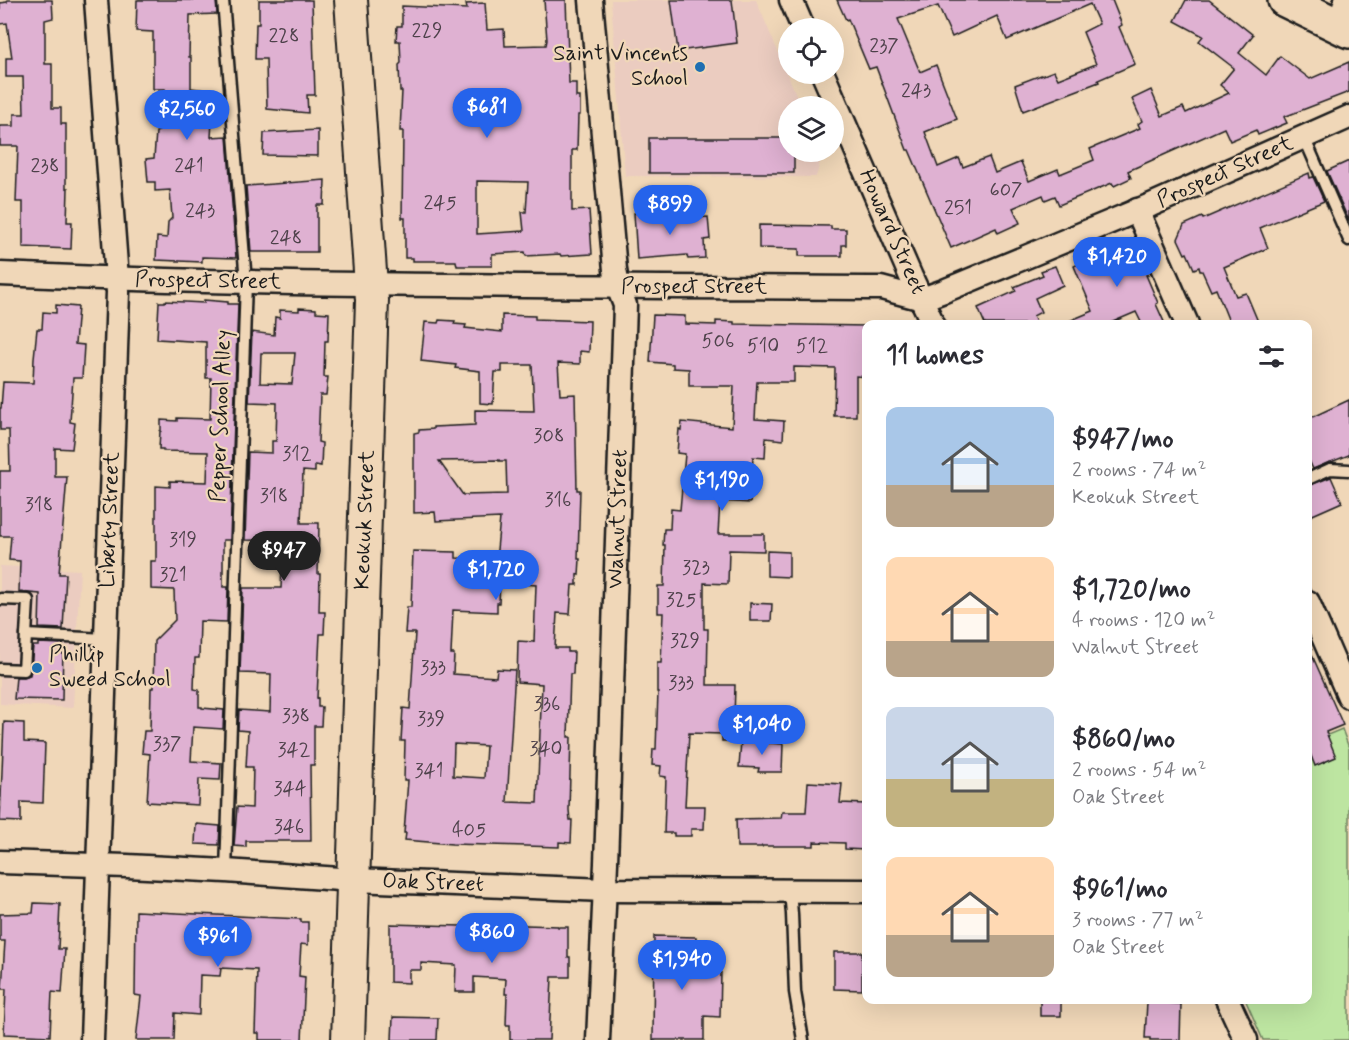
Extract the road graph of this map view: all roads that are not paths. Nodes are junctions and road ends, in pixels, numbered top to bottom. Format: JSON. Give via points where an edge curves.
{"nodes":[{"id":1,"x":96,"y":0,"type":"edge"},
{"id":2,"x":223,"y":0,"type":"edge"},
{"id":3,"x":351,"y":0,"type":"edge"},
{"id":4,"x":591,"y":0,"type":"edge"},
{"id":5,"x":791,"y":0,"type":"edge"},
{"id":6,"x":1285,"y":0,"type":"edge"},
{"id":7,"x":799,"y":18,"type":"edge"},
{"id":8,"x":1344,"y":18,"type":"edge"},
{"id":9,"x":826,"y":84,"type":"edge"},
{"id":10,"x":1349,"y":117,"type":"edge"},
{"id":11,"x":1304,"y":137,"type":"junction"},
{"id":12,"x":1137,"y":210,"type":"junction"},
{"id":13,"x":1349,"y":240,"type":"edge"},
{"id":14,"x":0,"y":274,"type":"edge"},
{"id":15,"x":118,"y":279,"type":"junction"},
{"id":16,"x":246,"y":282,"type":"junction"},
{"id":17,"x":371,"y":285,"type":"junction"},
{"id":18,"x":618,"y":287,"type":"junction"},
{"id":19,"x":922,"y":299,"type":"junction"},
{"id":20,"x":931,"y":320,"type":"edge"},
{"id":21,"x":1185,"y":320,"type":"edge"},
{"id":22,"x":1349,"y":470,"type":"edge"},
{"id":23,"x":1312,"y":477,"type":"edge"},
{"id":24,"x":1,"y":599,"type":"edge"},
{"id":25,"x":1312,"y":611,"type":"edge"},
{"id":26,"x":26,"y":635,"type":"junction"},
{"id":27,"x":106,"y":639,"type":"junction"},
{"id":28,"x":0,"y":669,"type":"edge"},
{"id":29,"x":1349,"y":697,"type":"edge"},
{"id":30,"x":0,"y":862,"type":"edge"},
{"id":31,"x":98,"y":865,"type":"junction"},
{"id":32,"x":226,"y":871,"type":"junction"},
{"id":33,"x":354,"y":880,"type":"junction"},
{"id":34,"x":605,"y":890,"type":"junction"},
{"id":35,"x":790,"y":891,"type":"junction"},
{"id":36,"x":862,"y":891,"type":"edge"},
{"id":37,"x":1229,"y":1004,"type":"edge"},
{"id":38,"x":92,"y":1040,"type":"edge"},
{"id":39,"x":348,"y":1040,"type":"edge"},
{"id":40,"x":598,"y":1040,"type":"edge"},
{"id":41,"x":803,"y":1040,"type":"edge"},
{"id":42,"x":1246,"y":1040,"type":"edge"}],
"edges":[{"from":1,"to":15,"type":"street","name":"Liberty Street"},
{"from":2,"to":16,"type":"lane","name":"Pepper School Alley"},
{"from":3,"to":17,"type":"street","name":"Keokuk Street"},
{"from":4,"to":18,"type":"street","name":"Walnut Street"},
{"from":5,"to":7,"type":"street"},
{"from":6,"to":8,"type":"main road"},
{"from":9,"to":19,"type":"street","name":"Howard Street"},
{"from":10,"to":11,"type":"street","name":"Prospect Street"},
{"from":11,"to":12,"type":"street","name":"Prospect Street"},
{"from":11,"to":13,"type":"lane"},
{"from":12,"to":19,"type":"street","name":"Prospect Street"},
{"from":12,"to":21,"type":"street"},
{"from":14,"to":15,"type":"street","name":"Prospect Street"},
{"from":15,"to":16,"type":"street","name":"Prospect Street"},
{"from":15,"to":27,"type":"street","name":"Liberty Street"},
{"from":16,"to":17,"type":"street","name":"Prospect Street"},
{"from":16,"to":32,"type":"lane","name":"Pepper School Alley"},
{"from":17,"to":18,"type":"street","name":"Prospect Street"},
{"from":17,"to":33,"type":"street","name":"Keokuk Street"},
{"from":18,"to":19,"type":"street","name":"Prospect Street","via":[[881,288]]},
{"from":18,"to":34,"type":"street","name":"Walnut Street","via":[[625,305]]},
{"from":19,"to":20,"type":"street","name":"Howard Street"},
{"from":22,"to":23,"type":"lane","via":[[1330,469]]},
{"from":24,"to":26,"type":"lane","via":[[28,600]]},
{"from":25,"to":29,"type":"street"},
{"from":26,"to":27,"type":"lane"},
{"from":26,"to":28,"type":"lane","via":[[24,670]]},
{"from":27,"to":31,"type":"street","name":"Liberty Street"},
{"from":30,"to":31,"type":"street","name":"Oak Street"},
{"from":31,"to":32,"type":"street","name":"Oak Street"},
{"from":31,"to":38,"type":"street","name":"Liberty Street"},
{"from":32,"to":33,"type":"street","name":"Oak Street"},
{"from":33,"to":34,"type":"street","name":"Oak Street"},
{"from":33,"to":39,"type":"street","name":"Keokuk Street"},
{"from":34,"to":35,"type":"street","name":"Oak Street"},
{"from":34,"to":40,"type":"street","name":"Walnut Street"},
{"from":35,"to":36,"type":"street","name":"Oak Street"},
{"from":35,"to":41,"type":"lane","via":[[795,992]]},
{"from":37,"to":42,"type":"street"}]}
